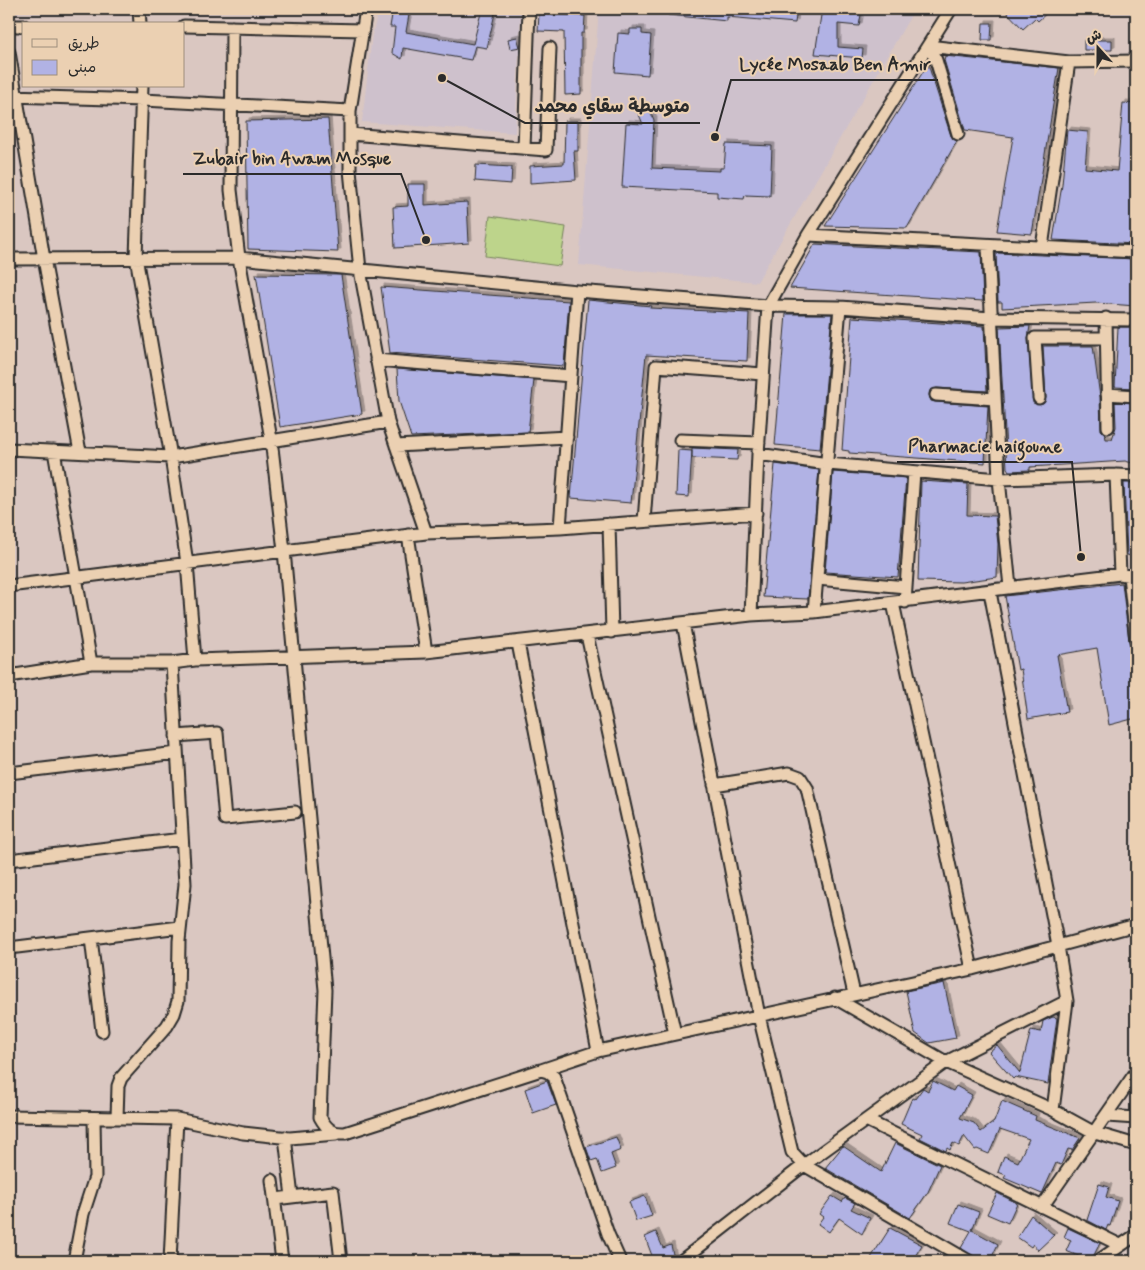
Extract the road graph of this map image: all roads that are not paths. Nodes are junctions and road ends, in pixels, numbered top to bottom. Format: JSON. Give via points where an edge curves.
{"nodes":[{"id":1,"x":139,"y":9,"type":"edge"},
{"id":2,"x":366,"y":9,"type":"edge"},
{"id":3,"x":529,"y":9,"type":"edge"},
{"id":4,"x":951,"y":9,"type":"edge"},
{"id":5,"x":140,"y":22,"type":"edge"},
{"id":6,"x":9,"y":26,"type":"edge"},
{"id":7,"x":22,"y":26,"type":"edge"},
{"id":8,"x":185,"y":26,"type":"edge"},
{"id":9,"x":232,"y":27,"type":"junction"},
{"id":10,"x":363,"y":30,"type":"junction"},
{"id":11,"x":928,"y":46,"type":"junction"},
{"id":12,"x":550,"y":48,"type":"dead end"},
{"id":13,"x":9,"y":52,"type":"edge"},
{"id":14,"x":1136,"y":61,"type":"edge"},
{"id":15,"x":1069,"y":62,"type":"junction"},
{"id":16,"x":142,"y":88,"type":"edge"},
{"id":17,"x":12,"y":96,"type":"edge"},
{"id":18,"x":143,"y":100,"type":"junction"},
{"id":19,"x":231,"y":105,"type":"junction"},
{"id":20,"x":350,"y":111,"type":"junction"},
{"id":21,"x":350,"y":134,"type":"junction"},
{"id":22,"x":958,"y":134,"type":"dead end"},
{"id":23,"x":524,"y":148,"type":"junction"},
{"id":24,"x":808,"y":235,"type":"junction"},
{"id":25,"x":988,"y":246,"type":"junction"},
{"id":26,"x":1042,"y":247,"type":"junction"},
{"id":27,"x":1136,"y":252,"type":"edge"},
{"id":28,"x":136,"y":257,"type":"junction"},
{"id":29,"x":239,"y":258,"type":"junction"},
{"id":30,"x":9,"y":259,"type":"edge"},
{"id":31,"x":44,"y":259,"type":"junction"},
{"id":32,"x":360,"y":270,"type":"junction"},
{"id":33,"x":578,"y":291,"type":"junction"},
{"id":34,"x":768,"y":306,"type":"junction"},
{"id":35,"x":840,"y":307,"type":"junction"},
{"id":36,"x":991,"y":318,"type":"junction"},
{"id":37,"x":1106,"y":318,"type":"junction"},
{"id":38,"x":1136,"y":320,"type":"edge"},
{"id":39,"x":1106,"y":338,"type":"junction"},
{"id":40,"x":376,"y":360,"type":"junction"},
{"id":41,"x":763,"y":374,"type":"junction"},
{"id":42,"x":571,"y":376,"type":"junction"},
{"id":43,"x":1107,"y":394,"type":"junction"},
{"id":44,"x":936,"y":395,"type":"dead end"},
{"id":45,"x":1136,"y":396,"type":"edge"},
{"id":46,"x":1039,"y":398,"type":"dead end"},
{"id":47,"x":995,"y":399,"type":"junction"},
{"id":48,"x":388,"y":422,"type":"junction"},
{"id":49,"x":1108,"y":427,"type":"dead end"},
{"id":50,"x":567,"y":437,"type":"junction"},
{"id":51,"x":271,"y":439,"type":"junction"},
{"id":52,"x":680,"y":440,"type":"dead end"},
{"id":53,"x":396,"y":446,"type":"junction"},
{"id":54,"x":9,"y":449,"type":"edge"},
{"id":55,"x":758,"y":449,"type":"junction"},
{"id":56,"x":54,"y":451,"type":"junction"},
{"id":57,"x":80,"y":452,"type":"junction"},
{"id":58,"x":171,"y":457,"type":"junction"},
{"id":59,"x":828,"y":464,"type":"junction"},
{"id":60,"x":914,"y":472,"type":"junction"},
{"id":61,"x":1116,"y":475,"type":"junction"},
{"id":62,"x":1136,"y":476,"type":"edge"},
{"id":63,"x":999,"y":479,"type":"junction"},
{"id":64,"x":756,"y":513,"type":"junction"},
{"id":65,"x":644,"y":521,"type":"junction"},
{"id":66,"x":609,"y":524,"type":"junction"},
{"id":67,"x":560,"y":528,"type":"junction"},
{"id":68,"x":426,"y":533,"type":"junction"},
{"id":69,"x":408,"y":535,"type":"junction"},
{"id":70,"x":284,"y":551,"type":"junction"},
{"id":71,"x":187,"y":563,"type":"junction"},
{"id":72,"x":1128,"y":576,"type":"edge"},
{"id":73,"x":77,"y":577,"type":"junction"},
{"id":74,"x":817,"y":580,"type":"junction"},
{"id":75,"x":9,"y":586,"type":"edge"},
{"id":76,"x":906,"y":587,"type":"junction"},
{"id":77,"x":1010,"y":587,"type":"junction"},
{"id":78,"x":990,"y":592,"type":"junction"},
{"id":79,"x":899,"y":602,"type":"junction"},
{"id":80,"x":814,"y":612,"type":"junction"},
{"id":81,"x":751,"y":615,"type":"junction"},
{"id":82,"x":683,"y":623,"type":"junction"},
{"id":83,"x":612,"y":632,"type":"junction"},
{"id":84,"x":587,"y":635,"type":"junction"},
{"id":85,"x":1136,"y":640,"type":"edge"},
{"id":86,"x":518,"y":643,"type":"junction"},
{"id":87,"x":426,"y":652,"type":"junction"},
{"id":88,"x":295,"y":657,"type":"junction"},
{"id":89,"x":195,"y":660,"type":"junction"},
{"id":90,"x":91,"y":663,"type":"junction"},
{"id":91,"x":172,"y":663,"type":"junction"},
{"id":92,"x":9,"y":676,"type":"edge"},
{"id":93,"x":176,"y":736,"type":"junction"},
{"id":94,"x":177,"y":753,"type":"junction"},
{"id":95,"x":9,"y":773,"type":"edge"},
{"id":96,"x":714,"y":785,"type":"junction"},
{"id":97,"x":295,"y":812,"type":"dead end"},
{"id":98,"x":182,"y":839,"type":"junction"},
{"id":99,"x":9,"y":860,"type":"edge"},
{"id":100,"x":1136,"y":925,"type":"edge"},
{"id":101,"x":180,"y":927,"type":"junction"},
{"id":102,"x":91,"y":938,"type":"junction"},
{"id":103,"x":1058,"y":946,"type":"junction"},
{"id":104,"x":9,"y":948,"type":"edge"},
{"id":105,"x":972,"y":969,"type":"junction"},
{"id":106,"x":854,"y":994,"type":"junction"},
{"id":107,"x":835,"y":998,"type":"junction"},
{"id":108,"x":1067,"y":1001,"type":"junction"},
{"id":109,"x":759,"y":1016,"type":"junction"},
{"id":110,"x":102,"y":1031,"type":"dead end"},
{"id":111,"x":675,"y":1034,"type":"junction"},
{"id":112,"x":598,"y":1052,"type":"junction"},
{"id":113,"x":946,"y":1062,"type":"junction"},
{"id":114,"x":541,"y":1070,"type":"junction"},
{"id":115,"x":1136,"y":1072,"type":"edge"},
{"id":116,"x":1053,"y":1110,"type":"junction"},
{"id":117,"x":9,"y":1116,"type":"edge"},
{"id":118,"x":1107,"y":1116,"type":"junction"},
{"id":119,"x":94,"y":1118,"type":"junction"},
{"id":120,"x":117,"y":1118,"type":"junction"},
{"id":121,"x":1136,"y":1118,"type":"edge"},
{"id":122,"x":177,"y":1119,"type":"junction"},
{"id":123,"x":868,"y":1120,"type":"junction"},
{"id":124,"x":1095,"y":1133,"type":"junction"},
{"id":125,"x":336,"y":1134,"type":"junction"},
{"id":126,"x":285,"y":1137,"type":"junction"},
{"id":127,"x":1136,"y":1145,"type":"edge"},
{"id":128,"x":804,"y":1166,"type":"junction"},
{"id":129,"x":272,"y":1180,"type":"dead end"},
{"id":130,"x":292,"y":1197,"type":"junction"},
{"id":131,"x":275,"y":1199,"type":"junction"},
{"id":132,"x":1042,"y":1207,"type":"junction"},
{"id":133,"x":1136,"y":1235,"type":"edge"},
{"id":134,"x":1120,"y":1245,"type":"junction"},
{"id":135,"x":74,"y":1261,"type":"edge"},
{"id":136,"x":170,"y":1261,"type":"edge"},
{"id":137,"x":282,"y":1261,"type":"edge"},
{"id":138,"x":341,"y":1261,"type":"edge"},
{"id":139,"x":620,"y":1261,"type":"edge"},
{"id":140,"x":681,"y":1261,"type":"edge"},
{"id":141,"x":969,"y":1261,"type":"edge"},
{"id":142,"x":1098,"y":1261,"type":"edge"}],
"edges":[{"from":1,"to":5,"type":"street"},
{"from":2,"to":10,"type":"street"},
{"from":3,"to":23,"type":"street"},
{"from":4,"to":11,"type":"street"},
{"from":6,"to":7,"type":"street"},
{"from":8,"to":9,"type":"street"},
{"from":9,"to":10,"type":"street"},
{"from":9,"to":19,"type":"street"},
{"from":10,"to":20,"type":"street"},
{"from":11,"to":15,"type":"street"},
{"from":11,"to":22,"type":"street","via":[[936,60]]},
{"from":11,"to":24,"type":"street"},
{"from":12,"to":23,"type":"street","via":[[546,150]]},
{"from":13,"to":17,"type":"street"},
{"from":14,"to":15,"type":"street"},
{"from":15,"to":26,"type":"street"},
{"from":16,"to":18,"type":"street"},
{"from":17,"to":18,"type":"street"},
{"from":17,"to":31,"type":"street"},
{"from":18,"to":19,"type":"street"},
{"from":18,"to":28,"type":"street"},
{"from":19,"to":20,"type":"street"},
{"from":19,"to":29,"type":"street","via":[[231,190]]},
{"from":20,"to":21,"type":"street"},
{"from":21,"to":23,"type":"street"},
{"from":21,"to":32,"type":"street","via":[[350,170]]},
{"from":24,"to":25,"type":"street"},
{"from":24,"to":34,"type":"street"},
{"from":25,"to":26,"type":"street"},
{"from":25,"to":36,"type":"street"},
{"from":26,"to":27,"type":"street"},
{"from":28,"to":29,"type":"street"},
{"from":28,"to":31,"type":"street"},
{"from":28,"to":58,"type":"street"},
{"from":29,"to":32,"type":"street"},
{"from":29,"to":51,"type":"street"},
{"from":30,"to":31,"type":"street"},
{"from":31,"to":57,"type":"street"},
{"from":32,"to":33,"type":"street"},
{"from":32,"to":40,"type":"street"},
{"from":33,"to":34,"type":"street"},
{"from":33,"to":42,"type":"street"},
{"from":34,"to":35,"type":"street"},
{"from":34,"to":41,"type":"street"},
{"from":35,"to":36,"type":"street"},
{"from":35,"to":59,"type":"street"},
{"from":36,"to":37,"type":"street"},
{"from":36,"to":47,"type":"street"},
{"from":37,"to":38,"type":"street"},
{"from":37,"to":39,"type":"street"},
{"from":39,"to":43,"type":"street"},
{"from":39,"to":46,"type":"street","via":[[1035,338]]},
{"from":40,"to":42,"type":"street"},
{"from":40,"to":48,"type":"street"},
{"from":41,"to":55,"type":"street"},
{"from":41,"to":65,"type":"street","via":[[656,366]]},
{"from":42,"to":50,"type":"street"},
{"from":43,"to":45,"type":"street"},
{"from":43,"to":49,"type":"street"},
{"from":44,"to":47,"type":"street"},
{"from":47,"to":63,"type":"street"},
{"from":48,"to":51,"type":"street"},
{"from":48,"to":53,"type":"street"},
{"from":50,"to":53,"type":"street"},
{"from":50,"to":67,"type":"street"},
{"from":51,"to":58,"type":"street"},
{"from":51,"to":70,"type":"street"},
{"from":52,"to":55,"type":"street"},
{"from":53,"to":68,"type":"street"},
{"from":54,"to":56,"type":"street"},
{"from":55,"to":59,"type":"street"},
{"from":55,"to":64,"type":"street"},
{"from":56,"to":57,"type":"street"},
{"from":56,"to":73,"type":"street"},
{"from":57,"to":58,"type":"street"},
{"from":58,"to":71,"type":"street"},
{"from":59,"to":60,"type":"street"},
{"from":59,"to":74,"type":"street"},
{"from":60,"to":63,"type":"street"},
{"from":60,"to":76,"type":"street"},
{"from":61,"to":62,"type":"street"},
{"from":61,"to":63,"type":"street"},
{"from":61,"to":72,"type":"street"},
{"from":63,"to":77,"type":"street"},
{"from":64,"to":65,"type":"street"},
{"from":64,"to":81,"type":"street"},
{"from":65,"to":66,"type":"street"},
{"from":66,"to":67,"type":"street"},
{"from":66,"to":83,"type":"street"},
{"from":67,"to":68,"type":"street"},
{"from":68,"to":69,"type":"street"},
{"from":69,"to":70,"type":"street"},
{"from":69,"to":87,"type":"street"},
{"from":70,"to":71,"type":"street"},
{"from":70,"to":88,"type":"street"},
{"from":71,"to":73,"type":"street"},
{"from":71,"to":89,"type":"street"},
{"from":72,"to":77,"type":"street"},
{"from":72,"to":85,"type":"street"},
{"from":73,"to":75,"type":"street"},
{"from":73,"to":90,"type":"street"},
{"from":74,"to":76,"type":"street"},
{"from":74,"to":80,"type":"street"},
{"from":76,"to":79,"type":"street"},
{"from":77,"to":78,"type":"street"},
{"from":78,"to":79,"type":"street"},
{"from":78,"to":103,"type":"street"},
{"from":79,"to":80,"type":"street"},
{"from":79,"to":105,"type":"street"},
{"from":80,"to":81,"type":"street"},
{"from":81,"to":82,"type":"street"},
{"from":82,"to":83,"type":"street"},
{"from":82,"to":96,"type":"street"},
{"from":83,"to":84,"type":"street"},
{"from":84,"to":86,"type":"street"},
{"from":84,"to":111,"type":"street"},
{"from":86,"to":87,"type":"street"},
{"from":86,"to":112,"type":"street"},
{"from":87,"to":88,"type":"street"},
{"from":88,"to":89,"type":"street"},
{"from":88,"to":125,"type":"street","via":[[325,990],[320,1117],[326,1128]]},
{"from":89,"to":91,"type":"street"},
{"from":90,"to":91,"type":"street"},
{"from":90,"to":92,"type":"street"},
{"from":91,"to":93,"type":"street"},
{"from":93,"to":94,"type":"street"},
{"from":93,"to":97,"type":"street","via":[[217,732],[225,819]]},
{"from":94,"to":95,"type":"street"},
{"from":94,"to":98,"type":"street"},
{"from":96,"to":106,"type":"street","via":[[788,773],[800,777],[807,788]]},
{"from":96,"to":109,"type":"street"},
{"from":98,"to":99,"type":"street"},
{"from":98,"to":101,"type":"street","via":[[186,884]]},
{"from":100,"to":103,"type":"street"},
{"from":101,"to":102,"type":"street"},
{"from":101,"to":120,"type":"street","via":[[178,1001],[174,1014],[121,1078]]},
{"from":102,"to":104,"type":"street"},
{"from":102,"to":110,"type":"street"},
{"from":103,"to":105,"type":"street"},
{"from":103,"to":108,"type":"street"},
{"from":105,"to":106,"type":"street"},
{"from":106,"to":107,"type":"street"},
{"from":107,"to":109,"type":"street"},
{"from":107,"to":113,"type":"street"},
{"from":108,"to":113,"type":"street"},
{"from":108,"to":116,"type":"street"},
{"from":109,"to":111,"type":"street"},
{"from":109,"to":128,"type":"street","via":[[792,1152]]},
{"from":111,"to":112,"type":"street"},
{"from":112,"to":114,"type":"street"},
{"from":113,"to":116,"type":"street"},
{"from":113,"to":123,"type":"street"},
{"from":114,"to":125,"type":"street"},
{"from":114,"to":139,"type":"street","via":[[554,1077]]},
{"from":115,"to":118,"type":"street"},
{"from":116,"to":124,"type":"street"},
{"from":117,"to":119,"type":"street"},
{"from":118,"to":121,"type":"street"},
{"from":118,"to":124,"type":"street"},
{"from":119,"to":120,"type":"street"},
{"from":119,"to":135,"type":"street","via":[[95,1177],[83,1214]]},
{"from":120,"to":122,"type":"street"},
{"from":122,"to":126,"type":"street","via":[[243,1133]]},
{"from":122,"to":136,"type":"street"},
{"from":123,"to":128,"type":"street"},
{"from":123,"to":132,"type":"street"},
{"from":124,"to":127,"type":"street"},
{"from":124,"to":132,"type":"street"},
{"from":125,"to":126,"type":"street"},
{"from":126,"to":130,"type":"street"},
{"from":128,"to":140,"type":"street"},
{"from":128,"to":141,"type":"street"},
{"from":129,"to":131,"type":"street"},
{"from":130,"to":131,"type":"street"},
{"from":130,"to":138,"type":"street","via":[[333,1192]]},
{"from":131,"to":137,"type":"street"},
{"from":132,"to":134,"type":"street"},
{"from":133,"to":134,"type":"street"},
{"from":134,"to":142,"type":"street"}]}
